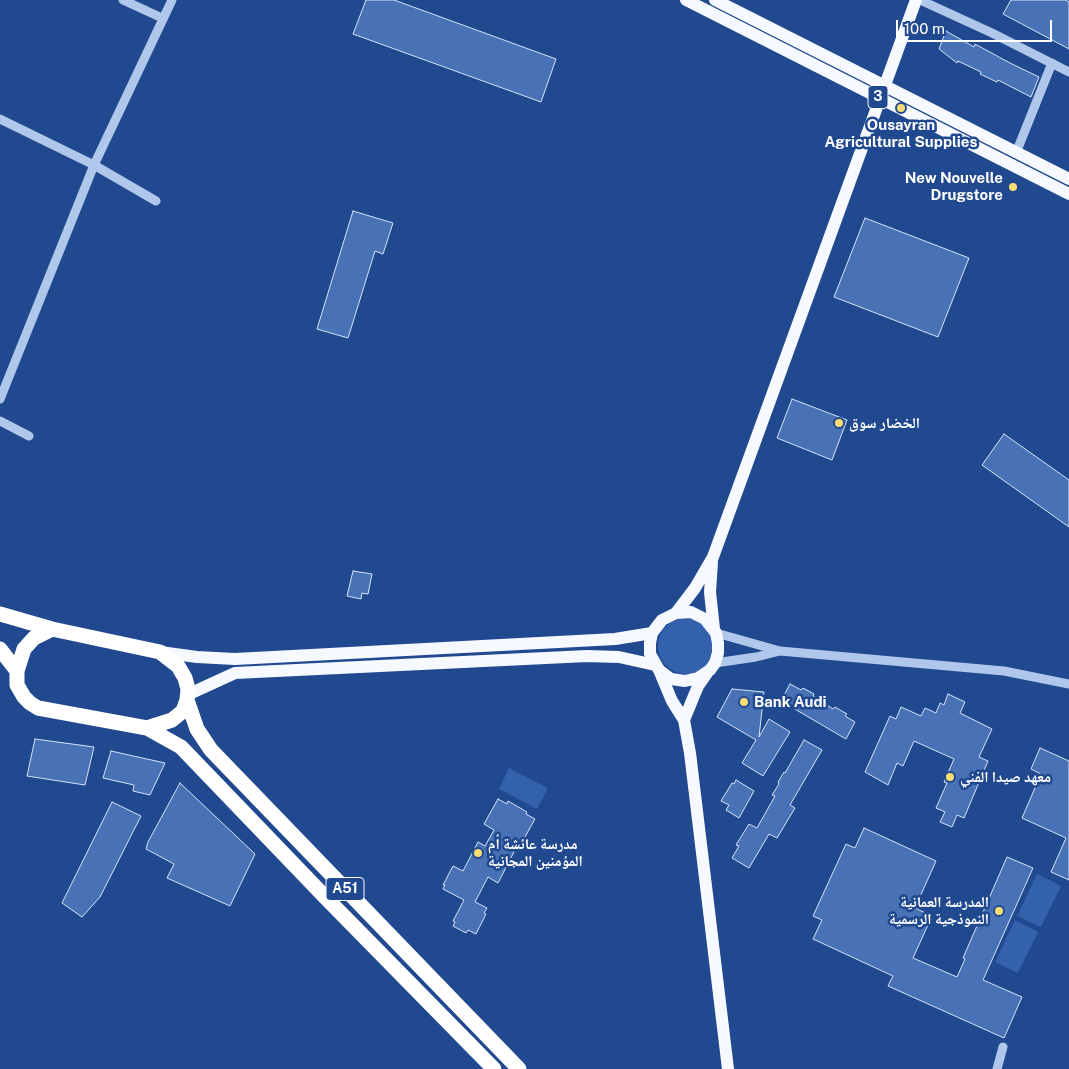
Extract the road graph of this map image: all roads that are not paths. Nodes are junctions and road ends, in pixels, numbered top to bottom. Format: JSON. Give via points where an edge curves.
{"nodes":[{"id":1,"x":123,"y":0,"type":"edge"},
{"id":2,"x":172,"y":0,"type":"edge"},
{"id":3,"x":686,"y":0,"type":"edge"},
{"id":4,"x":715,"y":0,"type":"edge"},
{"id":5,"x":918,"y":0,"type":"edge"},
{"id":6,"x":162,"y":18,"type":"junction"},
{"id":7,"x":798,"y":42,"type":"junction"},
{"id":8,"x":791,"y":53,"type":"junction"},
{"id":9,"x":1052,"y":63,"type":"junction"},
{"id":10,"x":1069,"y":72,"type":"edge"},
{"id":11,"x":886,"y":86,"type":"junction"},
{"id":12,"x":881,"y":98,"type":"junction"},
{"id":13,"x":0,"y":119,"type":"edge"},
{"id":14,"x":967,"y":127,"type":"junction"},
{"id":15,"x":961,"y":139,"type":"junction"},
{"id":16,"x":1016,"y":152,"type":"junction"},
{"id":17,"x":94,"y":165,"type":"junction"},
{"id":18,"x":1069,"y":180,"type":"edge"},
{"id":19,"x":1069,"y":194,"type":"edge"},
{"id":20,"x":156,"y":201,"type":"dead end"},
{"id":21,"x":0,"y":399,"type":"edge"},
{"id":22,"x":0,"y":421,"type":"edge"},
{"id":23,"x":29,"y":436,"type":"dead end"},
{"id":24,"x":713,"y":557,"type":"junction"},
{"id":25,"x":676,"y":612,"type":"junction"},
{"id":26,"x":0,"y":614,"type":"edge"},
{"id":27,"x":52,"y":628,"type":"junction"},
{"id":28,"x":652,"y":632,"type":"junction"},
{"id":29,"x":715,"y":632,"type":"junction"},
{"id":30,"x":0,"y":649,"type":"edge"},
{"id":31,"x":780,"y":651,"type":"junction"},
{"id":32,"x":160,"y":652,"type":"junction"},
{"id":33,"x":712,"y":666,"type":"junction"},
{"id":34,"x":657,"y":668,"type":"junction"},
{"id":35,"x":17,"y":671,"type":"junction"},
{"id":36,"x":1069,"y":684,"type":"edge"},
{"id":37,"x":187,"y":697,"type":"junction"},
{"id":38,"x":684,"y":720,"type":"junction"},
{"id":39,"x":146,"y":728,"type":"junction"},
{"id":40,"x":1003,"y":1047,"type":"dead end"},
{"id":41,"x":494,"y":1069,"type":"edge"},
{"id":42,"x":519,"y":1069,"type":"edge"},
{"id":43,"x":728,"y":1069,"type":"edge"},
{"id":44,"x":997,"y":1069,"type":"edge"}],
"edges":[{"from":1,"to":6,"type":"street"},
{"from":2,"to":6,"type":"street"},
{"from":3,"to":8,"type":"main road","number":"3"},
{"from":4,"to":7,"type":"main road","number":"3"},
{"from":5,"to":9,"type":"street"},
{"from":5,"to":11,"type":"main road"},
{"from":6,"to":17,"type":"street"},
{"from":7,"to":8,"type":"main road"},
{"from":7,"to":11,"type":"main road","number":"3"},
{"from":8,"to":12,"type":"main road","number":"3"},
{"from":9,"to":10,"type":"street"},
{"from":9,"to":16,"type":"street"},
{"from":11,"to":12,"type":"main road"},
{"from":11,"to":14,"type":"main road","number":"3"},
{"from":12,"to":15,"type":"main road","number":"3"},
{"from":12,"to":24,"type":"main road"},
{"from":13,"to":17,"type":"street"},
{"from":14,"to":15,"type":"main road"},
{"from":14,"to":16,"type":"main road","number":"3"},
{"from":15,"to":19,"type":"main road","number":"3"},
{"from":16,"to":18,"type":"main road","number":"3"},
{"from":17,"to":20,"type":"street"},
{"from":17,"to":21,"type":"street"},
{"from":22,"to":23,"type":"street"},
{"from":24,"to":25,"type":"main road"},
{"from":24,"to":29,"type":"main road","via":[[710,592]]},
{"from":25,"to":28,"type":"main road","via":[[662,620]]},
{"from":25,"to":29,"type":"main road","via":[[691,612],[705,619]]},
{"from":26,"to":27,"type":"highway","number":"A51"},
{"from":27,"to":32,"type":"highway","number":"A51"},
{"from":27,"to":35,"type":"highway","via":[[34,638],[24,649]]},
{"from":28,"to":32,"type":"main road","via":[[615,639],[235,659]]},
{"from":28,"to":34,"type":"main road","via":[[650,654]]},
{"from":29,"to":31,"type":"street"},
{"from":29,"to":33,"type":"main road","via":[[718,653]]},
{"from":30,"to":35,"type":"highway","number":"A51"},
{"from":31,"to":33,"type":"street"},
{"from":31,"to":36,"type":"street","via":[[1004,671]]},
{"from":32,"to":37,"type":"highway","number":"A51","via":[[178,666],[185,678]]},
{"from":33,"to":34,"type":"main road","via":[[698,678],[685,681],[670,678]]},
{"from":33,"to":38,"type":"main road","via":[[698,686]]},
{"from":34,"to":37,"type":"main road","via":[[619,657],[588,656],[235,673]]},
{"from":34,"to":38,"type":"main road"},
{"from":35,"to":39,"type":"highway","number":"A51","via":[[17,685],[24,697],[38,708]]},
{"from":37,"to":39,"type":"highway","number":"A51","via":[[183,711],[172,720]]},
{"from":37,"to":42,"type":"highway","number":"A51","via":[[197,729],[211,750]]},
{"from":38,"to":43,"type":"main road"},
{"from":39,"to":41,"type":"highway","number":"A51","via":[[181,747]]},
{"from":40,"to":44,"type":"street"}]}
